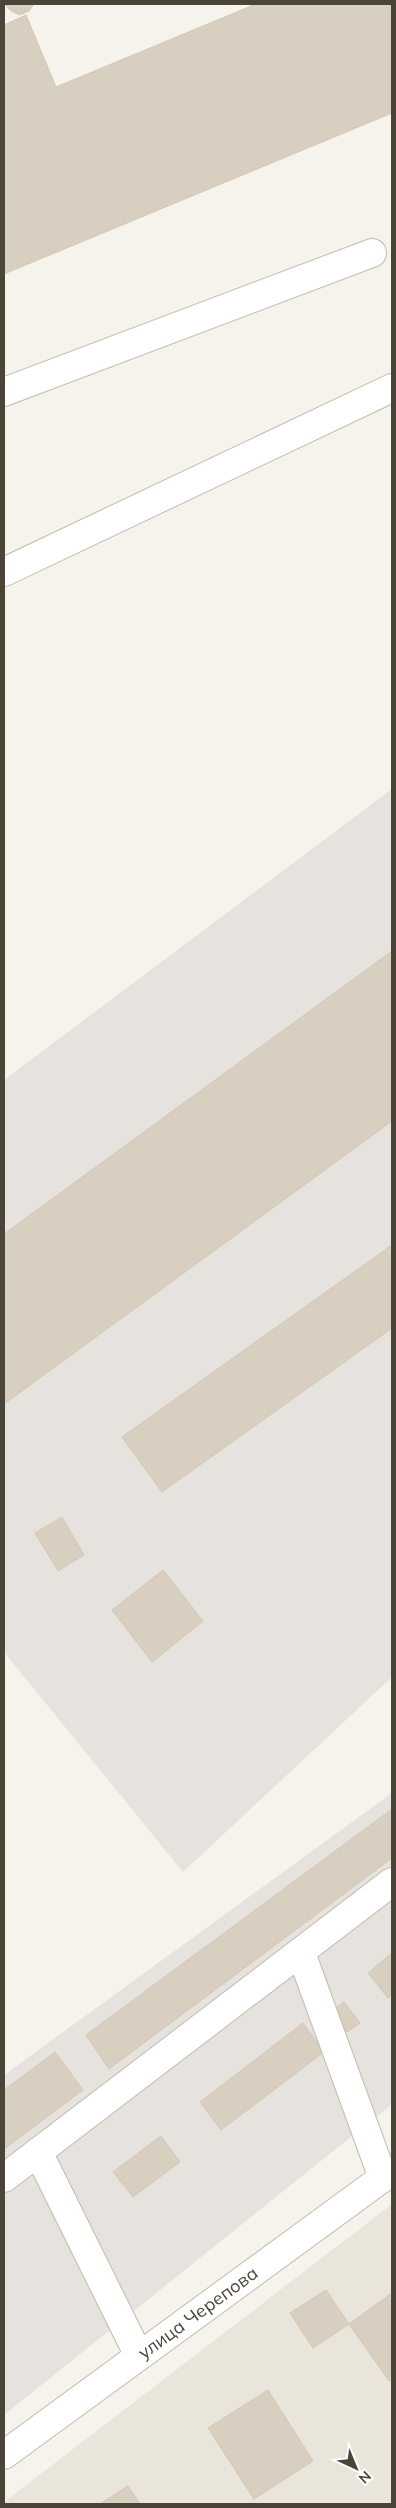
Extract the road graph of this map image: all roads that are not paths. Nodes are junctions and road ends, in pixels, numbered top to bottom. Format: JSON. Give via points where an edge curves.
{"nodes":[{"id":1,"x":372,"y":252,"type":"dead end"},
{"id":2,"x":392,"y":388,"type":"edge"},
{"id":3,"x":4,"y":392,"type":"edge"},
{"id":4,"x":4,"y":572,"type":"edge"},
{"id":5,"x":392,"y":1882,"type":"edge"},
{"id":6,"x":301,"y":1953,"type":"junction"},
{"id":7,"x":38,"y":2152,"type":"junction"},
{"id":8,"x":387,"y":2174,"type":"edge"},
{"id":9,"x":4,"y":2178,"type":"edge"},
{"id":10,"x":139,"y":2356,"type":"junction"},
{"id":11,"x":4,"y":2455,"type":"edge"}],
"edges":[{"from":1,"to":3,"type":"street"},
{"from":2,"to":4,"type":"street"},
{"from":5,"to":6,"type":"street"},
{"from":6,"to":7,"type":"street"},
{"from":6,"to":8,"type":"street"},
{"from":7,"to":9,"type":"street"},
{"from":7,"to":10,"type":"street"},
{"from":8,"to":10,"type":"street","name":"улица Черепова"},
{"from":10,"to":11,"type":"street","name":"улица Черепова"}]}
